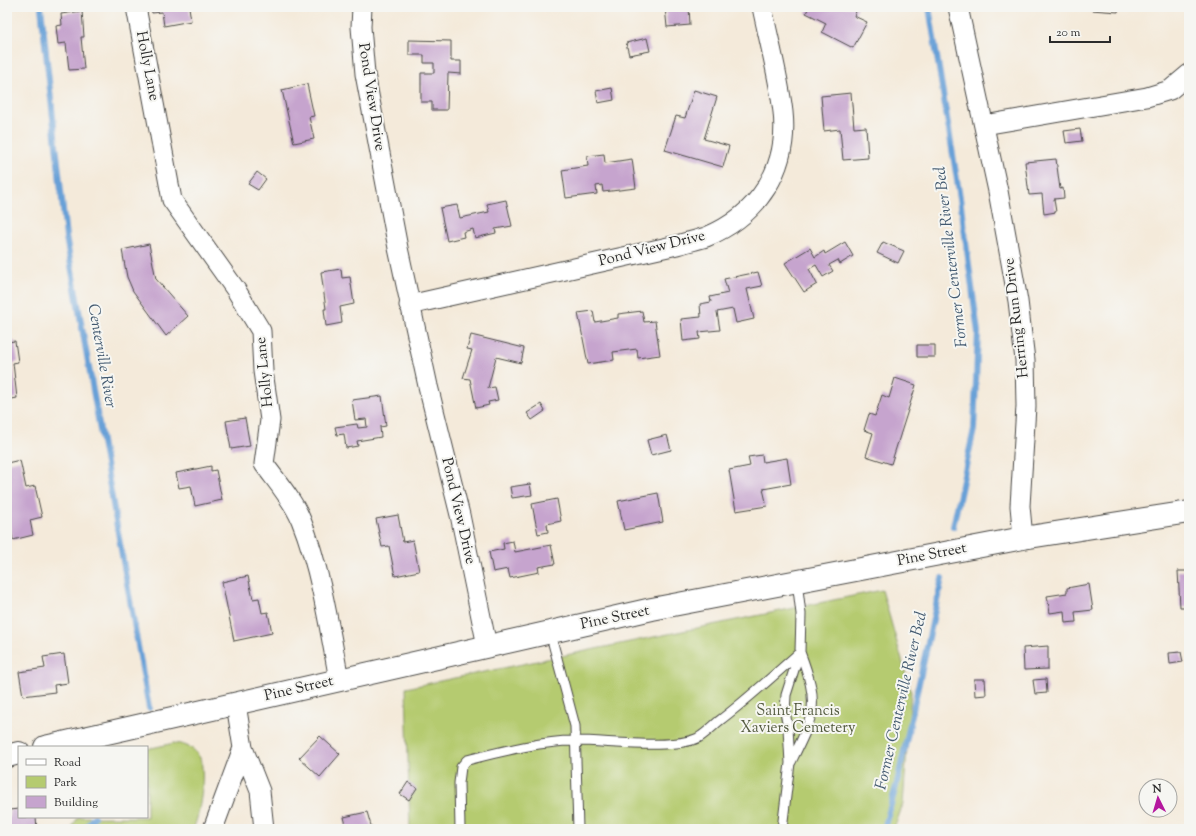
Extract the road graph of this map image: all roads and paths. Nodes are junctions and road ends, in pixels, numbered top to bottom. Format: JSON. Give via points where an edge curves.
{"nodes":[{"id":1,"x":136,"y":7,"type":"edge"},
{"id":2,"x":362,"y":7,"type":"edge"},
{"id":3,"x":762,"y":7,"type":"edge"},
{"id":4,"x":958,"y":7,"type":"edge"},
{"id":5,"x":1189,"y":74,"type":"edge"},
{"id":6,"x":984,"y":125,"type":"junction"},
{"id":7,"x":410,"y":305,"type":"junction"},
{"id":8,"x":1189,"y":512,"type":"edge"},
{"id":9,"x":1023,"y":538,"type":"junction"},
{"id":10,"x":797,"y":580,"type":"junction"},
{"id":11,"x":550,"y":632,"type":"junction"},
{"id":12,"x":487,"y":646,"type":"junction"},
{"id":13,"x":800,"y":652,"type":"junction"},
{"id":14,"x":339,"y":680,"type":"junction"},
{"id":15,"x":236,"y":704,"type":"junction"},
{"id":16,"x":576,"y":740,"type":"junction"},
{"id":17,"x":49,"y":746,"type":"edge"},
{"id":18,"x":243,"y":748,"type":"junction"},
{"id":19,"x":18,"y":753,"type":"edge"},
{"id":20,"x":7,"y":756,"type":"edge"},
{"id":21,"x":790,"y":763,"type":"junction"},
{"id":22,"x":213,"y":829,"type":"edge"},
{"id":23,"x":264,"y":829,"type":"edge"},
{"id":24,"x":460,"y":829,"type":"edge"},
{"id":25,"x":578,"y":829,"type":"edge"},
{"id":26,"x":782,"y":829,"type":"edge"}],
"edges":[{"from":1,"to":14,"type":"street","name":"Holly Lane","via":[[172,200],[236,290],[261,331],[263,372],[270,420],[264,464],[301,520],[312,552]]},
{"from":2,"to":7,"type":"street","name":"Pond View Drive","via":[[365,74]]},
{"from":3,"to":7,"type":"street","name":"Pond View Drive","via":[[783,111],[783,152],[774,178],[753,205],[737,219],[706,237],[677,245]]},
{"from":4,"to":6,"type":"street","name":"Herring Run Drive"},
{"from":5,"to":6,"type":"street","via":[[1170,90],[1147,97]]},
{"from":6,"to":9,"type":"street","name":"Herring Run Drive","via":[[1018,301],[1025,360],[1026,406],[1020,506]]},
{"from":7,"to":12,"type":"street","name":"Pond View Drive","via":[[460,515]]},
{"from":8,"to":9,"type":"main road","name":"Pine Street"},
{"from":9,"to":10,"type":"main road","name":"Pine Street"},
{"from":10,"to":11,"type":"main road","name":"Pine Street"},
{"from":10,"to":13,"type":"lane","via":[[801,614]]},
{"from":11,"to":12,"type":"main road","name":"Pine Street"},
{"from":11,"to":16,"type":"lane","via":[[575,726]]},
{"from":12,"to":14,"type":"main road","name":"Pine Street"},
{"from":13,"to":16,"type":"lane","via":[[698,738],[682,742],[617,744]]},
{"from":13,"to":21,"type":"lane","via":[[786,695]]},
{"from":13,"to":21,"type":"lane","via":[[808,675],[813,705],[811,720]]},
{"from":14,"to":15,"type":"main road","name":"Pine Street"},
{"from":15,"to":17,"type":"main road","name":"Pine Street"},
{"from":15,"to":18,"type":"street"},
{"from":16,"to":24,"type":"lane","via":[[546,743],[468,760],[461,767],[459,783]]},
{"from":16,"to":25,"type":"lane"},
{"from":18,"to":22,"type":"street"},
{"from":18,"to":23,"type":"street","via":[[260,791]]},
{"from":19,"to":20,"type":"main road"},
{"from":21,"to":26,"type":"lane"}]}
